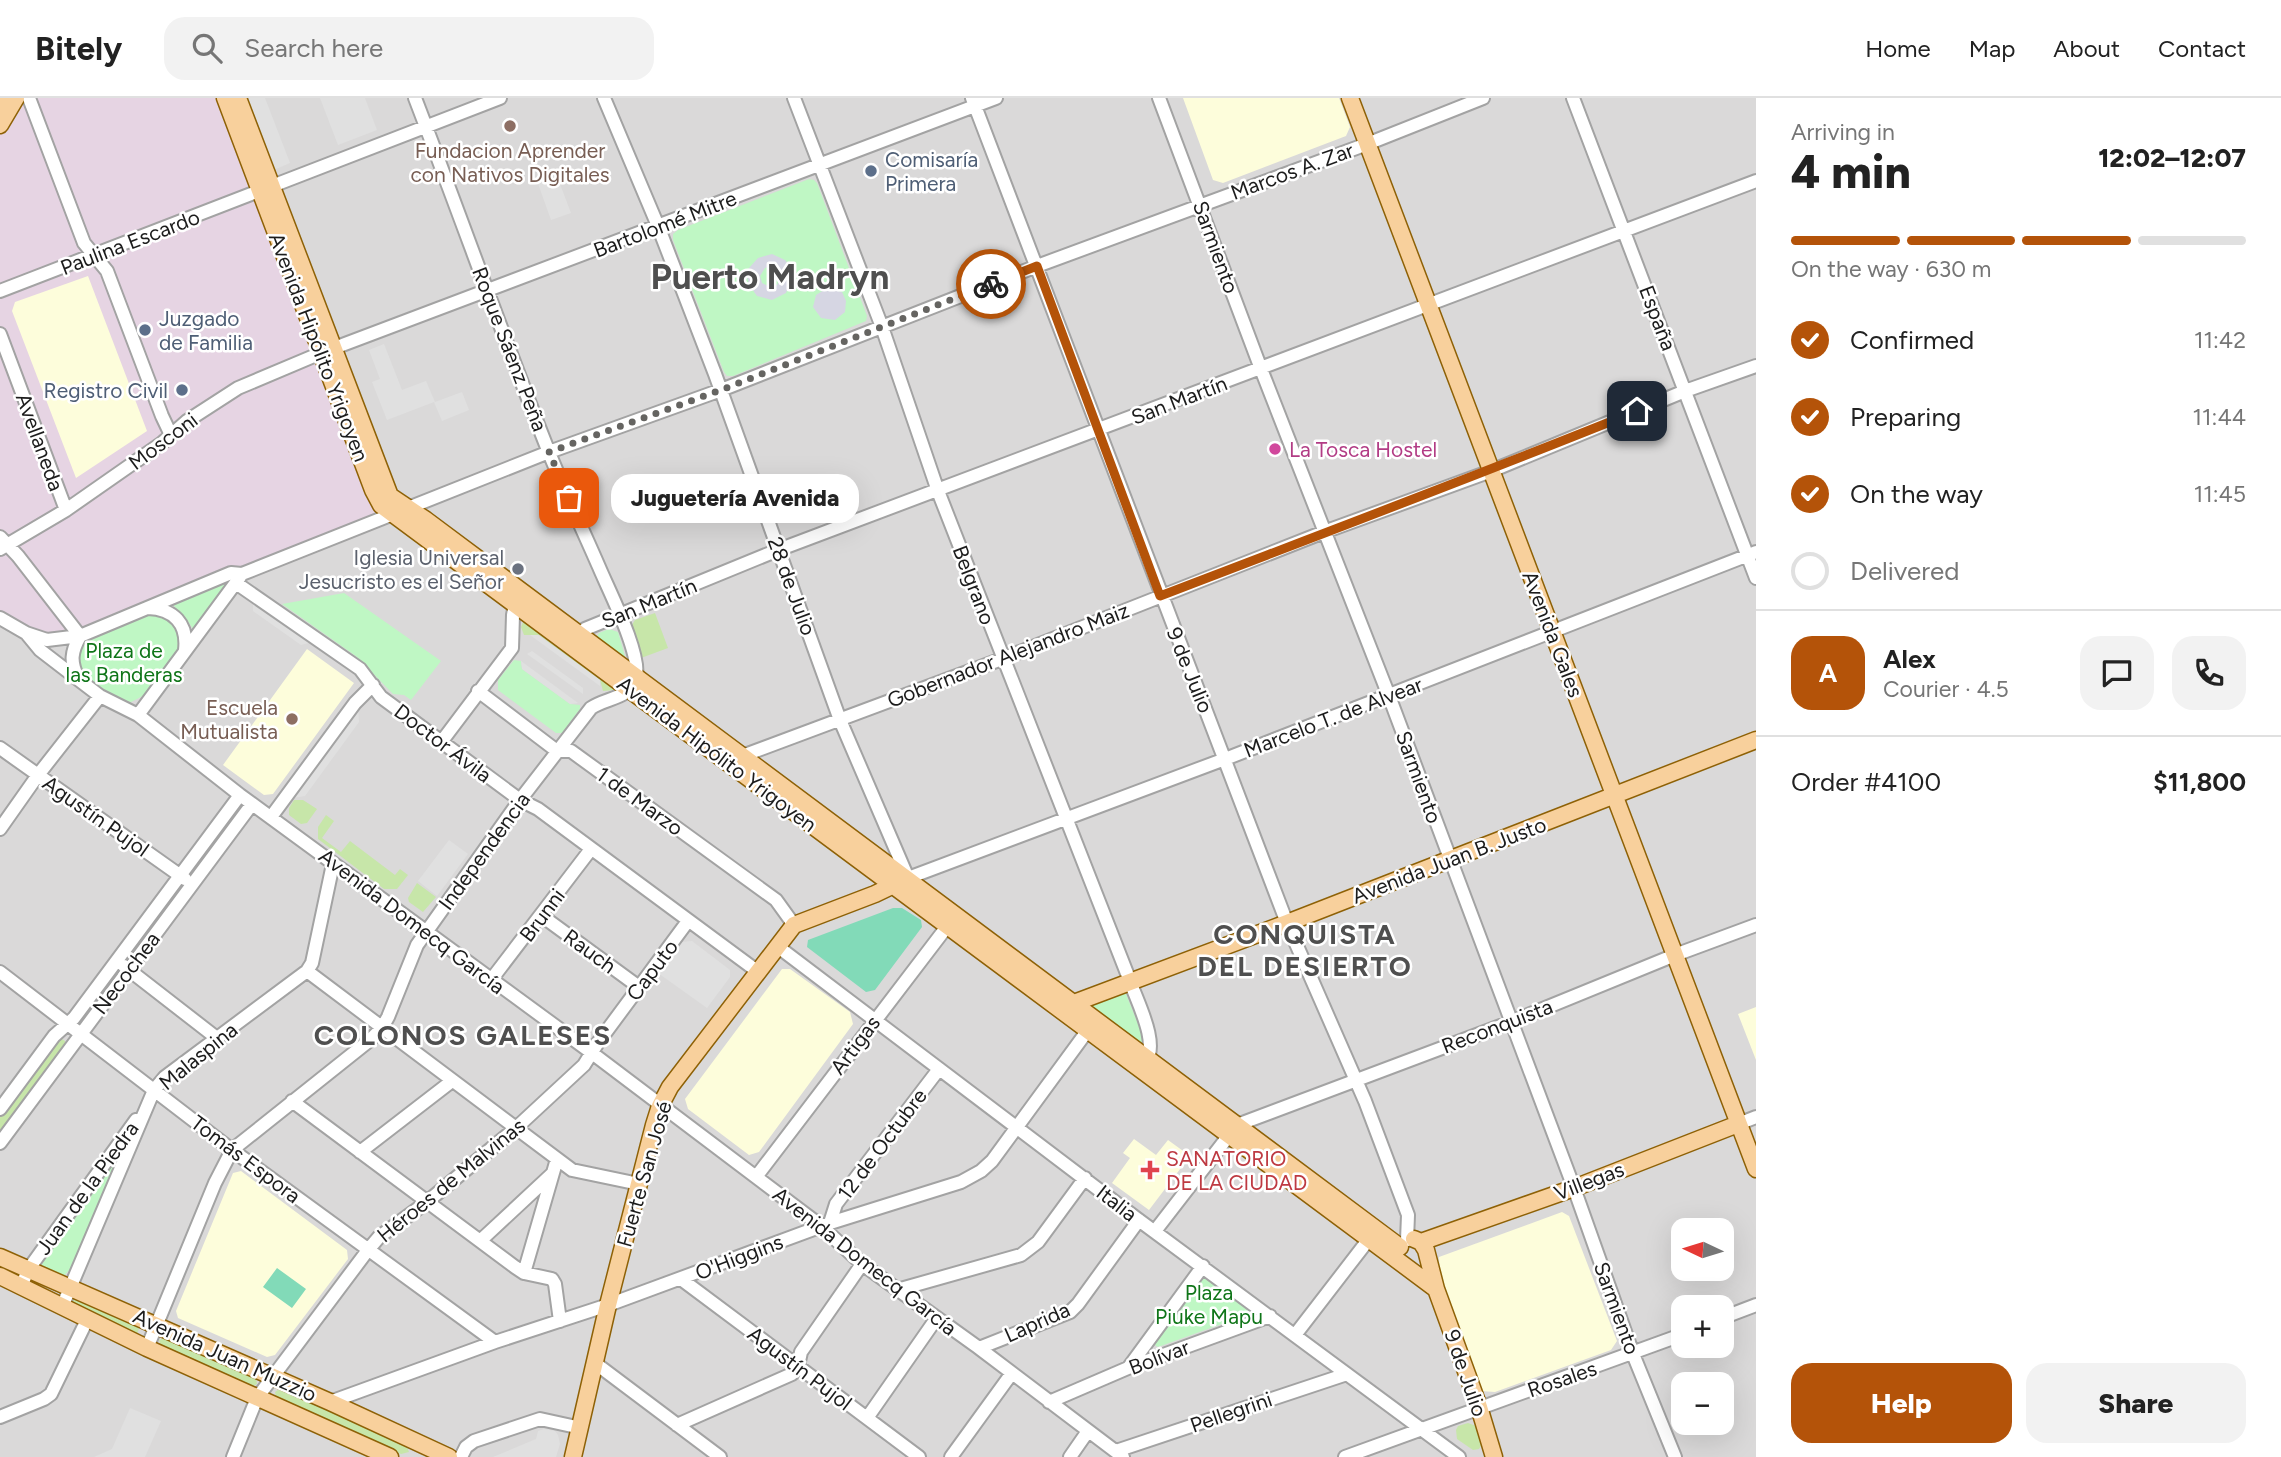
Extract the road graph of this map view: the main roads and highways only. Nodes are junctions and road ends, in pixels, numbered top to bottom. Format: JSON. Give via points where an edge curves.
{"nodes":[{"id":1,"x":2,"y":98,"type":"edge"},
{"id":2,"x":16,"y":98,"type":"edge"},
{"id":3,"x":225,"y":98,"type":"edge"},
{"id":4,"x":238,"y":98,"type":"edge"},
{"id":5,"x":1350,"y":98,"type":"edge"},
{"id":6,"x":0,"y":103,"type":"edge"},
{"id":7,"x":0,"y":125,"type":"edge"},
{"id":8,"x":266,"y":190,"type":"junction"},
{"id":9,"x":327,"y":351,"type":"junction"},
{"id":10,"x":520,"y":599,"type":"junction"},
{"id":11,"x":1756,"y":740,"type":"edge"},
{"id":12,"x":738,"y":761,"type":"junction"},
{"id":13,"x":1614,"y":797,"type":"junction"},
{"id":14,"x":908,"y":877,"type":"junction"},
{"id":15,"x":893,"y":886,"type":"junction"},
{"id":16,"x":952,"y":920,"type":"junction"},
{"id":17,"x":1070,"y":1008,"type":"junction"},
{"id":18,"x":1145,"y":1064,"type":"junction"},
{"id":19,"x":1738,"y":1124,"type":"junction"},
{"id":20,"x":1233,"y":1130,"type":"junction"},
{"id":21,"x":1756,"y":1169,"type":"edge"},
{"id":22,"x":1411,"y":1252,"type":"junction"},
{"id":23,"x":0,"y":1257,"type":"edge"},
{"id":24,"x":0,"y":1277,"type":"edge"},
{"id":25,"x":1436,"y":1289,"type":"junction"},
{"id":26,"x":440,"y":1456,"type":"edge"},
{"id":27,"x":390,"y":1457,"type":"edge"},
{"id":28,"x":573,"y":1457,"type":"edge"},
{"id":29,"x":1494,"y":1457,"type":"edge"}],
"edges":[{"from":1,"to":6,"type":"main road"},
{"from":2,"to":7,"type":"main road"},
{"from":3,"to":8,"type":"main road","name":"Avenida Hipólito Yrigoyen"},
{"from":4,"to":8,"type":"main road","name":"Avenida Hipólito Yrigoyen"},
{"from":5,"to":13,"type":"main road","name":"Avenida Gales"},
{"from":8,"to":9,"type":"main road","name":"Avenida Hipólito Yrigoyen"},
{"from":9,"to":10,"type":"main road","name":"Avenida Hipólito Yrigoyen","via":[[390,496]]},
{"from":9,"to":10,"type":"main road","name":"Avenida Hipólito Yrigoyen","via":[[381,505]]},
{"from":10,"to":12,"type":"main road","name":"Avenida Hipólito Yrigoyen"},
{"from":11,"to":13,"type":"main road","name":"Avenida Juan B. Justo"},
{"from":12,"to":14,"type":"main road","name":"Avenida Hipólito Yrigoyen"},
{"from":12,"to":15,"type":"main road","name":"Avenida Hipólito Yrigoyen"},
{"from":13,"to":17,"type":"main road","name":"Avenida Juan B. Justo"},
{"from":13,"to":19,"type":"main road","name":"Avenida Gales"},
{"from":14,"to":15,"type":"main road","name":"Fuerte San José"},
{"from":14,"to":16,"type":"main road","name":"Avenida Hipólito Yrigoyen"},
{"from":15,"to":16,"type":"main road","name":"Avenida Hipólito Yrigoyen"},
{"from":15,"to":28,"type":"main road","name":"Fuerte San José","via":[[794,925],[670,1087],[660,1106],[639,1184]]},
{"from":16,"to":17,"type":"main road","name":"Avenida Hipólito Yrigoyen"},
{"from":17,"to":18,"type":"main road","name":"Avenida Hipólito Yrigoyen"},
{"from":17,"to":18,"type":"main road","name":"Avenida Hipólito Yrigoyen","via":[[1088,1030]]},
{"from":18,"to":20,"type":"main road","name":"Avenida Hipólito Yrigoyen"},
{"from":19,"to":21,"type":"main road","name":"Avenida Gales"},
{"from":19,"to":22,"type":"main road","name":"Villegas"},
{"from":20,"to":22,"type":"main road","name":"Avenida Hipólito Yrigoyen"},
{"from":20,"to":22,"type":"main road","name":"Avenida Hipólito Yrigoyen","via":[[1369,1239]]},
{"from":22,"to":25,"type":"main road"},
{"from":22,"to":25,"type":"main road","name":"9 de Julio"},
{"from":23,"to":26,"type":"main road","name":"Avenida Juan Muzzio","via":[[273,1376]]},
{"from":24,"to":27,"type":"main road","name":"Avenida Juan Muzzio"},
{"from":25,"to":29,"type":"main road","name":"9 de Julio"}]}
